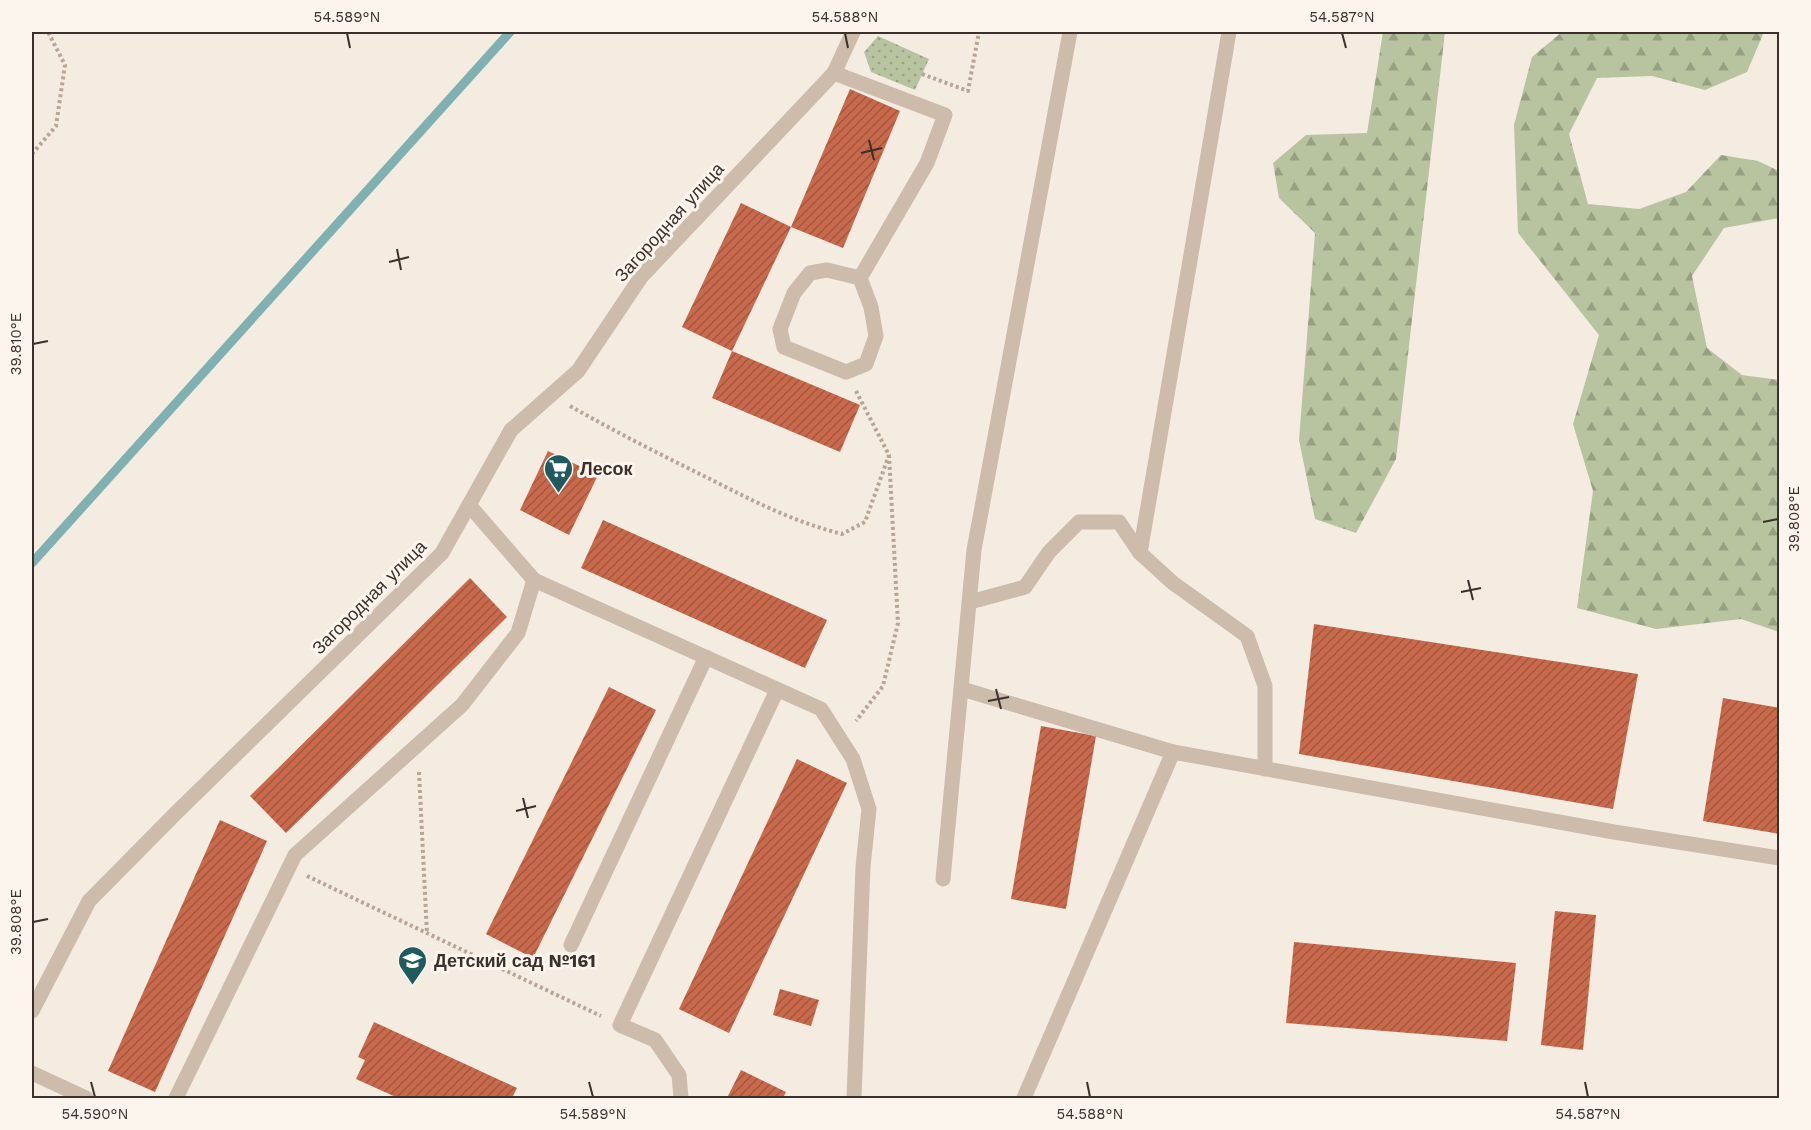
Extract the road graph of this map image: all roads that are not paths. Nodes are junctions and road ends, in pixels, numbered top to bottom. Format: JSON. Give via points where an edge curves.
{"nodes":[{"id":1,"x":853,"y":32,"type":"edge"},
{"id":2,"x":1070,"y":32,"type":"edge"},
{"id":3,"x":1229,"y":32,"type":"edge"},
{"id":4,"x":834,"y":73,"type":"junction"},
{"id":5,"x":860,"y":278,"type":"junction"},
{"id":6,"x":469,"y":505,"type":"junction"},
{"id":7,"x":1140,"y":553,"type":"junction"},
{"id":8,"x":534,"y":580,"type":"junction"},
{"id":9,"x":970,"y":602,"type":"junction"},
{"id":10,"x":706,"y":657,"type":"junction"},
{"id":11,"x":962,"y":689,"type":"junction"},
{"id":12,"x":777,"y":690,"type":"junction"},
{"id":13,"x":1173,"y":752,"type":"junction"},
{"id":14,"x":1265,"y":769,"type":"junction"},
{"id":15,"x":1779,"y":858,"type":"edge"},
{"id":16,"x":943,"y":879,"type":"dead end"},
{"id":17,"x":571,"y":945,"type":"dead end"},
{"id":18,"x":32,"y":1011,"type":"edge"},
{"id":19,"x":32,"y":1073,"type":"edge"},
{"id":20,"x":86,"y":1098,"type":"edge"},
{"id":21,"x":176,"y":1098,"type":"edge"},
{"id":22,"x":681,"y":1098,"type":"edge"},
{"id":23,"x":854,"y":1098,"type":"edge"},
{"id":24,"x":1024,"y":1098,"type":"edge"}],
"edges":[{"from":1,"to":4,"type":"street","name":"Загородная улица"},
{"from":2,"to":9,"type":"street","via":[[974,550]]},
{"from":3,"to":7,"type":"street"},
{"from":4,"to":5,"type":"street","via":[[945,115],[927,163]]},
{"from":4,"to":6,"type":"street","name":"Загородная улица","via":[[641,278],[578,371],[511,430]]},
{"from":5,"to":5,"type":"street","via":[[827,270],[810,273],[794,293],[780,329],[784,347],[846,372],[866,364],[876,336]]},
{"from":6,"to":8,"type":"street"},
{"from":6,"to":18,"type":"street","name":"Загородная улица","via":[[442,553],[89,901]]},
{"from":7,"to":9,"type":"street","via":[[1119,522],[1079,522],[1048,552],[1025,587]]},
{"from":7,"to":14,"type":"street","via":[[1173,583],[1247,636],[1265,686]]},
{"from":8,"to":10,"type":"street"},
{"from":8,"to":21,"type":"street","via":[[518,633],[462,705],[295,855]]},
{"from":9,"to":11,"type":"street"},
{"from":10,"to":12,"type":"street"},
{"from":10,"to":17,"type":"street"},
{"from":11,"to":13,"type":"street"},
{"from":11,"to":16,"type":"street"},
{"from":12,"to":22,"type":"street","via":[[620,1025],[655,1040],[680,1075]]},
{"from":12,"to":23,"type":"street","via":[[821,709],[853,759],[869,809]]},
{"from":13,"to":14,"type":"street"},
{"from":13,"to":24,"type":"street"},
{"from":14,"to":15,"type":"street"},
{"from":19,"to":20,"type":"street"}]}
